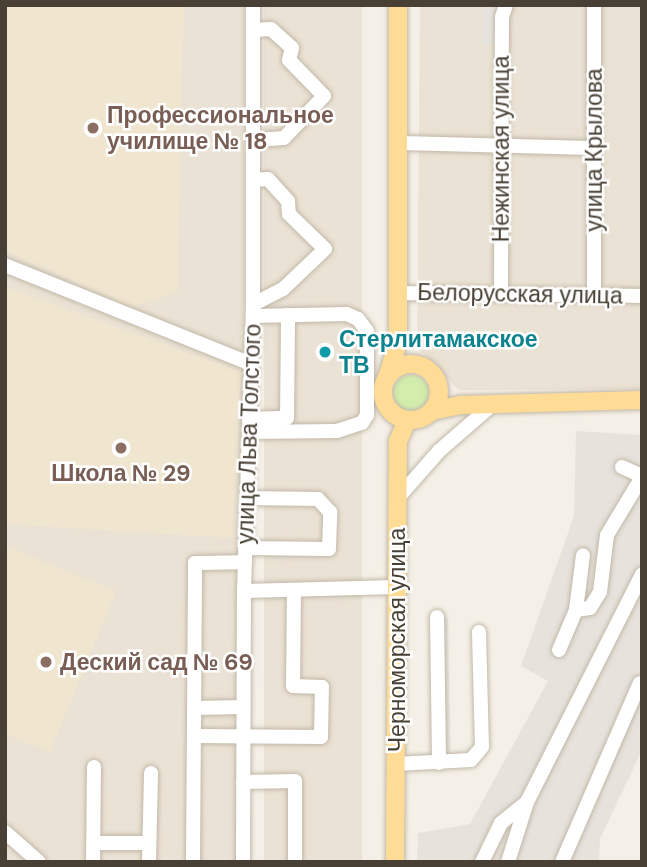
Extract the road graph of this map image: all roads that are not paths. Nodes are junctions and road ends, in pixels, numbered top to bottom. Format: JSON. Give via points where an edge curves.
{"nodes":[{"id":1,"x":253,"y":5,"type":"edge"},
{"id":2,"x":398,"y":5,"type":"edge"},
{"id":3,"x":506,"y":5,"type":"edge"},
{"id":4,"x":594,"y":5,"type":"edge"},
{"id":5,"x":253,"y":30,"type":"junction"},
{"id":6,"x":253,"y":139,"type":"junction"},
{"id":7,"x":399,"y":143,"type":"junction"},
{"id":8,"x":500,"y":145,"type":"junction"},
{"id":9,"x":594,"y":148,"type":"junction"},
{"id":10,"x":253,"y":180,"type":"junction"},
{"id":11,"x":5,"y":265,"type":"edge"},
{"id":12,"x":398,"y":293,"type":"junction"},
{"id":13,"x":501,"y":294,"type":"junction"},
{"id":14,"x":594,"y":295,"type":"junction"},
{"id":15,"x":642,"y":296,"type":"edge"},
{"id":16,"x":253,"y":310,"type":"junction"},
{"id":17,"x":288,"y":315,"type":"junction"},
{"id":18,"x":398,"y":342,"type":"junction"},
{"id":19,"x":251,"y":363,"type":"junction"},
{"id":20,"x":418,"y":365,"type":"junction"},
{"id":21,"x":387,"y":378,"type":"junction"},
{"id":22,"x":439,"y":389,"type":"junction"},
{"id":23,"x":642,"y":400,"type":"edge"},
{"id":24,"x":385,"y":404,"type":"junction"},
{"id":25,"x":493,"y":404,"type":"junction"},
{"id":26,"x":461,"y":405,"type":"junction"},
{"id":27,"x":432,"y":411,"type":"junction"},
{"id":28,"x":407,"y":421,"type":"junction"},
{"id":29,"x":249,"y":425,"type":"junction"},
{"id":30,"x":398,"y":441,"type":"junction"},
{"id":31,"x":622,"y":467,"type":"dead end"},
{"id":32,"x":642,"y":476,"type":"edge"},
{"id":33,"x":247,"y":498,"type":"junction"},
{"id":34,"x":397,"y":499,"type":"junction"},
{"id":35,"x":245,"y":555,"type":"junction"},
{"id":36,"x":583,"y":555,"type":"dead end"},
{"id":37,"x":642,"y":574,"type":"edge"},
{"id":38,"x":396,"y":587,"type":"junction"},
{"id":39,"x":294,"y":590,"type":"junction"},
{"id":40,"x":244,"y":591,"type":"junction"},
{"id":41,"x":576,"y":610,"type":"junction"},
{"id":42,"x":437,"y":618,"type":"dead end"},
{"id":43,"x":479,"y":632,"type":"dead end"},
{"id":44,"x":559,"y":650,"type":"dead end"},
{"id":45,"x":640,"y":683,"type":"dead end"},
{"id":46,"x":243,"y":707,"type":"junction"},
{"id":47,"x":195,"y":708,"type":"junction"},
{"id":48,"x":194,"y":736,"type":"junction"},
{"id":49,"x":243,"y":736,"type":"junction"},
{"id":50,"x":439,"y":763,"type":"junction"},
{"id":51,"x":396,"y":764,"type":"junction"},
{"id":52,"x":94,"y":767,"type":"dead end"},
{"id":53,"x":152,"y":773,"type":"dead end"},
{"id":54,"x":243,"y":782,"type":"junction"},
{"id":55,"x":527,"y":802,"type":"junction"},
{"id":56,"x":5,"y":832,"type":"edge"},
{"id":57,"x":93,"y":843,"type":"junction"},
{"id":58,"x":149,"y":843,"type":"junction"},
{"id":59,"x":394,"y":857,"type":"edge"},
{"id":60,"x":39,"y":862,"type":"edge"},
{"id":61,"x":93,"y":862,"type":"edge"},
{"id":62,"x":149,"y":862,"type":"edge"},
{"id":63,"x":193,"y":862,"type":"edge"},
{"id":64,"x":243,"y":862,"type":"edge"},
{"id":65,"x":295,"y":862,"type":"edge"},
{"id":66,"x":482,"y":862,"type":"edge"},
{"id":67,"x":508,"y":862,"type":"edge"},
{"id":68,"x":562,"y":862,"type":"edge"}],
"edges":[{"from":1,"to":5,"type":"street","name":"улица Льва Толстого"},
{"from":2,"to":7,"type":"main road"},
{"from":3,"to":8,"type":"street","name":"Нежинская улица"},
{"from":4,"to":9,"type":"street","name":"улица Крылова"},
{"from":5,"to":6,"type":"street","name":"улица Льва Толстого"},
{"from":5,"to":6,"type":"street","via":[[271,29],[282,38],[292,48],[289,60],[324,96],[284,138]]},
{"from":6,"to":10,"type":"street","name":"улица Льва Толстого"},
{"from":7,"to":8,"type":"street"},
{"from":7,"to":12,"type":"main road"},
{"from":8,"to":9,"type":"street"},
{"from":8,"to":13,"type":"street","name":"Нежинская улица"},
{"from":9,"to":14,"type":"street","name":"улица Крылова"},
{"from":10,"to":16,"type":"street","name":"улица Льва Толстого"},
{"from":10,"to":16,"type":"street","via":[[268,179],[288,201],[289,214],[325,249],[284,289]]},
{"from":11,"to":19,"type":"street"},
{"from":12,"to":13,"type":"street","name":"Белорусская улица"},
{"from":12,"to":18,"type":"main road"},
{"from":13,"to":14,"type":"street","name":"Белорусская улица"},
{"from":14,"to":15,"type":"street","name":"Белорусская улица"},
{"from":16,"to":17,"type":"street"},
{"from":16,"to":19,"type":"street","name":"улица Льва Толстого"},
{"from":17,"to":29,"type":"street","via":[[286,418]]},
{"from":17,"to":29,"type":"street","via":[[346,314],[358,319],[367,331],[367,415],[362,423],[337,431]]},
{"from":18,"to":20,"type":"main road"},
{"from":18,"to":21,"type":"main road"},
{"from":19,"to":29,"type":"street","name":"улица Льва Толстого"},
{"from":20,"to":21,"type":"main road","via":[[400,366]]},
{"from":20,"to":22,"type":"main road","via":[[432,373]]},
{"from":21,"to":24,"type":"main road"},
{"from":22,"to":26,"type":"main road"},
{"from":22,"to":27,"type":"main road"},
{"from":23,"to":25,"type":"main road"},
{"from":24,"to":28,"type":"main road"},
{"from":24,"to":30,"type":"main road"},
{"from":25,"to":26,"type":"main road"},
{"from":25,"to":34,"type":"street","via":[[439,451]]},
{"from":26,"to":27,"type":"main road"},
{"from":27,"to":28,"type":"main road"},
{"from":28,"to":30,"type":"main road","name":"Черноморская улица"},
{"from":29,"to":33,"type":"street","name":"улица Льва Толстого"},
{"from":30,"to":34,"type":"main road","name":"Черноморская улица"},
{"from":31,"to":32,"type":"street"},
{"from":32,"to":41,"type":"street","via":[[607,535],[600,592],[590,608]]},
{"from":33,"to":35,"type":"street","name":"улица Льва Толстого"},
{"from":33,"to":35,"type":"street","via":[[318,499],[330,512],[329,549]]},
{"from":34,"to":38,"type":"main road","name":"Черноморская улица"},
{"from":35,"to":40,"type":"street","name":"улица Льва Толстого"},
{"from":35,"to":47,"type":"street","via":[[195,563]]},
{"from":36,"to":41,"type":"street"},
{"from":37,"to":55,"type":"street"},
{"from":38,"to":39,"type":"street"},
{"from":38,"to":51,"type":"main road","name":"Черноморская улица"},
{"from":39,"to":40,"type":"street"},
{"from":39,"to":49,"type":"street","via":[[293,686],[321,687],[321,737]]},
{"from":40,"to":46,"type":"street","name":"улица Льва Толстого"},
{"from":41,"to":44,"type":"street"},
{"from":42,"to":50,"type":"street"},
{"from":43,"to":50,"type":"street","via":[[482,747],[471,760]]},
{"from":45,"to":68,"type":"street"},
{"from":46,"to":47,"type":"street"},
{"from":46,"to":49,"type":"street","name":"улица Льва Толстого"},
{"from":47,"to":48,"type":"street"},
{"from":48,"to":49,"type":"street"},
{"from":48,"to":63,"type":"street"},
{"from":49,"to":54,"type":"street","name":"улица Льва Толстого"},
{"from":50,"to":51,"type":"street"},
{"from":51,"to":59,"type":"main road","name":"Черноморская улица"},
{"from":52,"to":57,"type":"street"},
{"from":53,"to":58,"type":"street"},
{"from":54,"to":64,"type":"street","name":"улица Льва Толстого"},
{"from":54,"to":65,"type":"street","via":[[295,781]]},
{"from":55,"to":66,"type":"street","via":[[501,823]]},
{"from":55,"to":67,"type":"street"},
{"from":56,"to":60,"type":"street"},
{"from":57,"to":58,"type":"street"},
{"from":57,"to":61,"type":"street"},
{"from":58,"to":62,"type":"street"}]}
